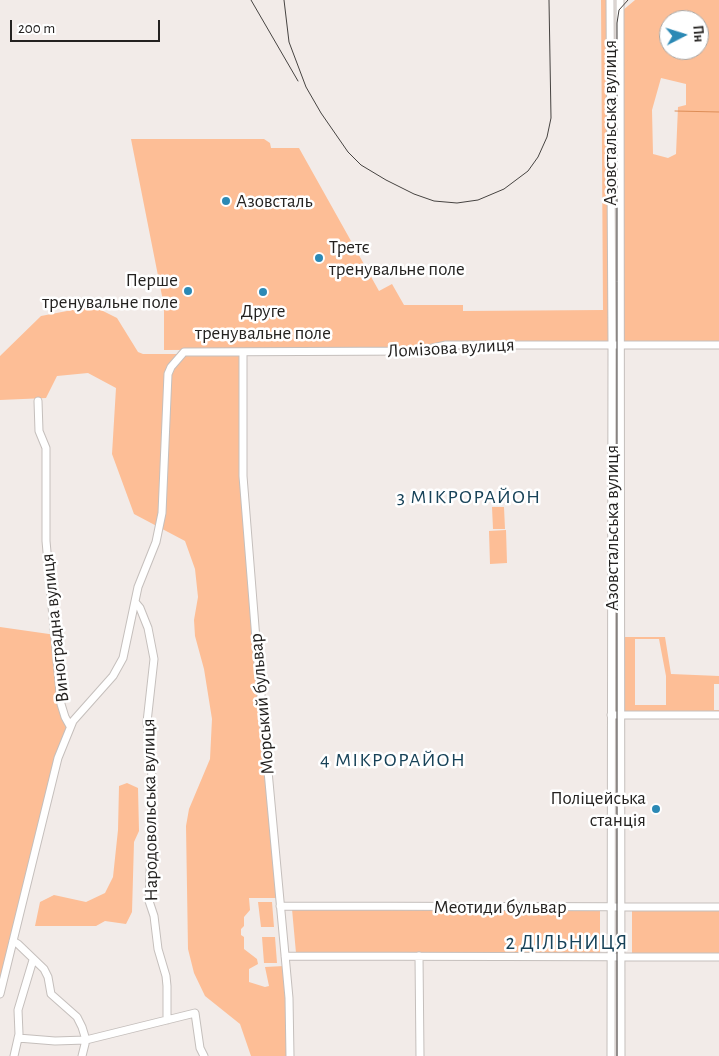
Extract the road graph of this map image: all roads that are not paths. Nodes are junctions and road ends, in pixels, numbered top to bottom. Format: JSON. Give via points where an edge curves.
{"nodes":[{"id":1,"x":610,"y":0,"type":"edge"},
{"id":2,"x":620,"y":0,"type":"edge"},
{"id":3,"x":612,"y":345,"type":"junction"},
{"id":4,"x":621,"y":345,"type":"junction"},
{"id":5,"x":719,"y":345,"type":"edge"},
{"id":6,"x":243,"y":352,"type":"junction"},
{"id":7,"x":38,"y":401,"type":"dead end"},
{"id":8,"x":135,"y":602,"type":"junction"},
{"id":9,"x":611,"y":715,"type":"junction"},
{"id":10,"x":621,"y":715,"type":"junction"},
{"id":11,"x":719,"y":715,"type":"edge"},
{"id":12,"x":70,"y":726,"type":"junction"},
{"id":13,"x":280,"y":906,"type":"junction"},
{"id":14,"x":611,"y":907,"type":"junction"},
{"id":15,"x":621,"y":907,"type":"junction"},
{"id":16,"x":719,"y":907,"type":"edge"},
{"id":17,"x":12,"y":941,"type":"junction"},
{"id":18,"x":285,"y":956,"type":"junction"},
{"id":19,"x":419,"y":956,"type":"junction"},
{"id":20,"x":611,"y":956,"type":"junction"},
{"id":21,"x":621,"y":956,"type":"junction"},
{"id":22,"x":719,"y":956,"type":"edge"},
{"id":23,"x":33,"y":960,"type":"junction"},
{"id":24,"x":0,"y":994,"type":"edge"},
{"id":25,"x":167,"y":1020,"type":"junction"},
{"id":26,"x":18,"y":1038,"type":"junction"},
{"id":27,"x":86,"y":1040,"type":"junction"},
{"id":28,"x":14,"y":1056,"type":"edge"},
{"id":29,"x":82,"y":1056,"type":"edge"},
{"id":30,"x":204,"y":1056,"type":"edge"},
{"id":31,"x":290,"y":1056,"type":"edge"},
{"id":32,"x":420,"y":1056,"type":"edge"},
{"id":33,"x":611,"y":1056,"type":"edge"},
{"id":34,"x":621,"y":1056,"type":"edge"}],
"edges":[{"from":1,"to":3,"type":"street","name":"Азовстальська вулиця"},
{"from":2,"to":4,"type":"street","name":"Азовстальська вулиця"},
{"from":3,"to":4,"type":"street","name":"Ломізова вулиця"},
{"from":3,"to":6,"type":"street","name":"Ломізова вулиця","via":[[446,345],[419,352]]},
{"from":3,"to":9,"type":"street","name":"Азовстальська вулиця"},
{"from":4,"to":5,"type":"street","name":"Ломізова вулиця"},
{"from":4,"to":10,"type":"street","name":"Азовстальська вулиця"},
{"from":6,"to":8,"type":"street","name":"Ломізова вулиця","via":[[184,352],[171,366],[168,374],[162,513],[156,542]]},
{"from":6,"to":13,"type":"street","name":"Морський бульвар","via":[[243,476]]},
{"from":7,"to":12,"type":"street","name":"Виноградна вулиця","via":[[39,431],[46,448],[46,540],[61,704]]},
{"from":8,"to":12,"type":"street","via":[[119,668]]},
{"from":8,"to":25,"type":"street","name":"Народовольська вулиця","via":[[148,628],[154,659],[147,722],[153,788],[149,902],[168,986]]},
{"from":9,"to":10,"type":"street"},
{"from":9,"to":14,"type":"street","name":"Азовстальська вулиця"},
{"from":10,"to":11,"type":"street"},
{"from":10,"to":15,"type":"street","name":"Азовстальська вулиця"},
{"from":12,"to":17,"type":"street","name":"Виноградна вулиця","via":[[54,770]]},
{"from":13,"to":14,"type":"street","name":"Меотиди бульвар"},
{"from":13,"to":18,"type":"street","name":"Морський бульвар"},
{"from":14,"to":15,"type":"street","name":"Меотиди бульвар"},
{"from":14,"to":20,"type":"street","name":"Азовстальська вулиця"},
{"from":15,"to":16,"type":"street","name":"Меотиди бульвар"},
{"from":15,"to":21,"type":"street","name":"Азовстальська вулиця"},
{"from":17,"to":23,"type":"street"},
{"from":17,"to":24,"type":"street","name":"Виноградна вулиця"},
{"from":18,"to":19,"type":"street"},
{"from":18,"to":31,"type":"street","name":"Морський бульвар"},
{"from":19,"to":20,"type":"street"},
{"from":19,"to":32,"type":"street"},
{"from":20,"to":21,"type":"street"},
{"from":20,"to":33,"type":"street","name":"Азовстальська вулиця"},
{"from":21,"to":22,"type":"street"},
{"from":21,"to":34,"type":"street","name":"Азовстальська вулиця"},
{"from":23,"to":26,"type":"street","via":[[18,1010]]},
{"from":23,"to":27,"type":"street","via":[[46,972],[51,994],[77,1017]]},
{"from":25,"to":27,"type":"street"},
{"from":25,"to":30,"type":"street","via":[[194,1013]]},
{"from":26,"to":27,"type":"street"},
{"from":26,"to":28,"type":"street"},
{"from":27,"to":29,"type":"street"}]}
